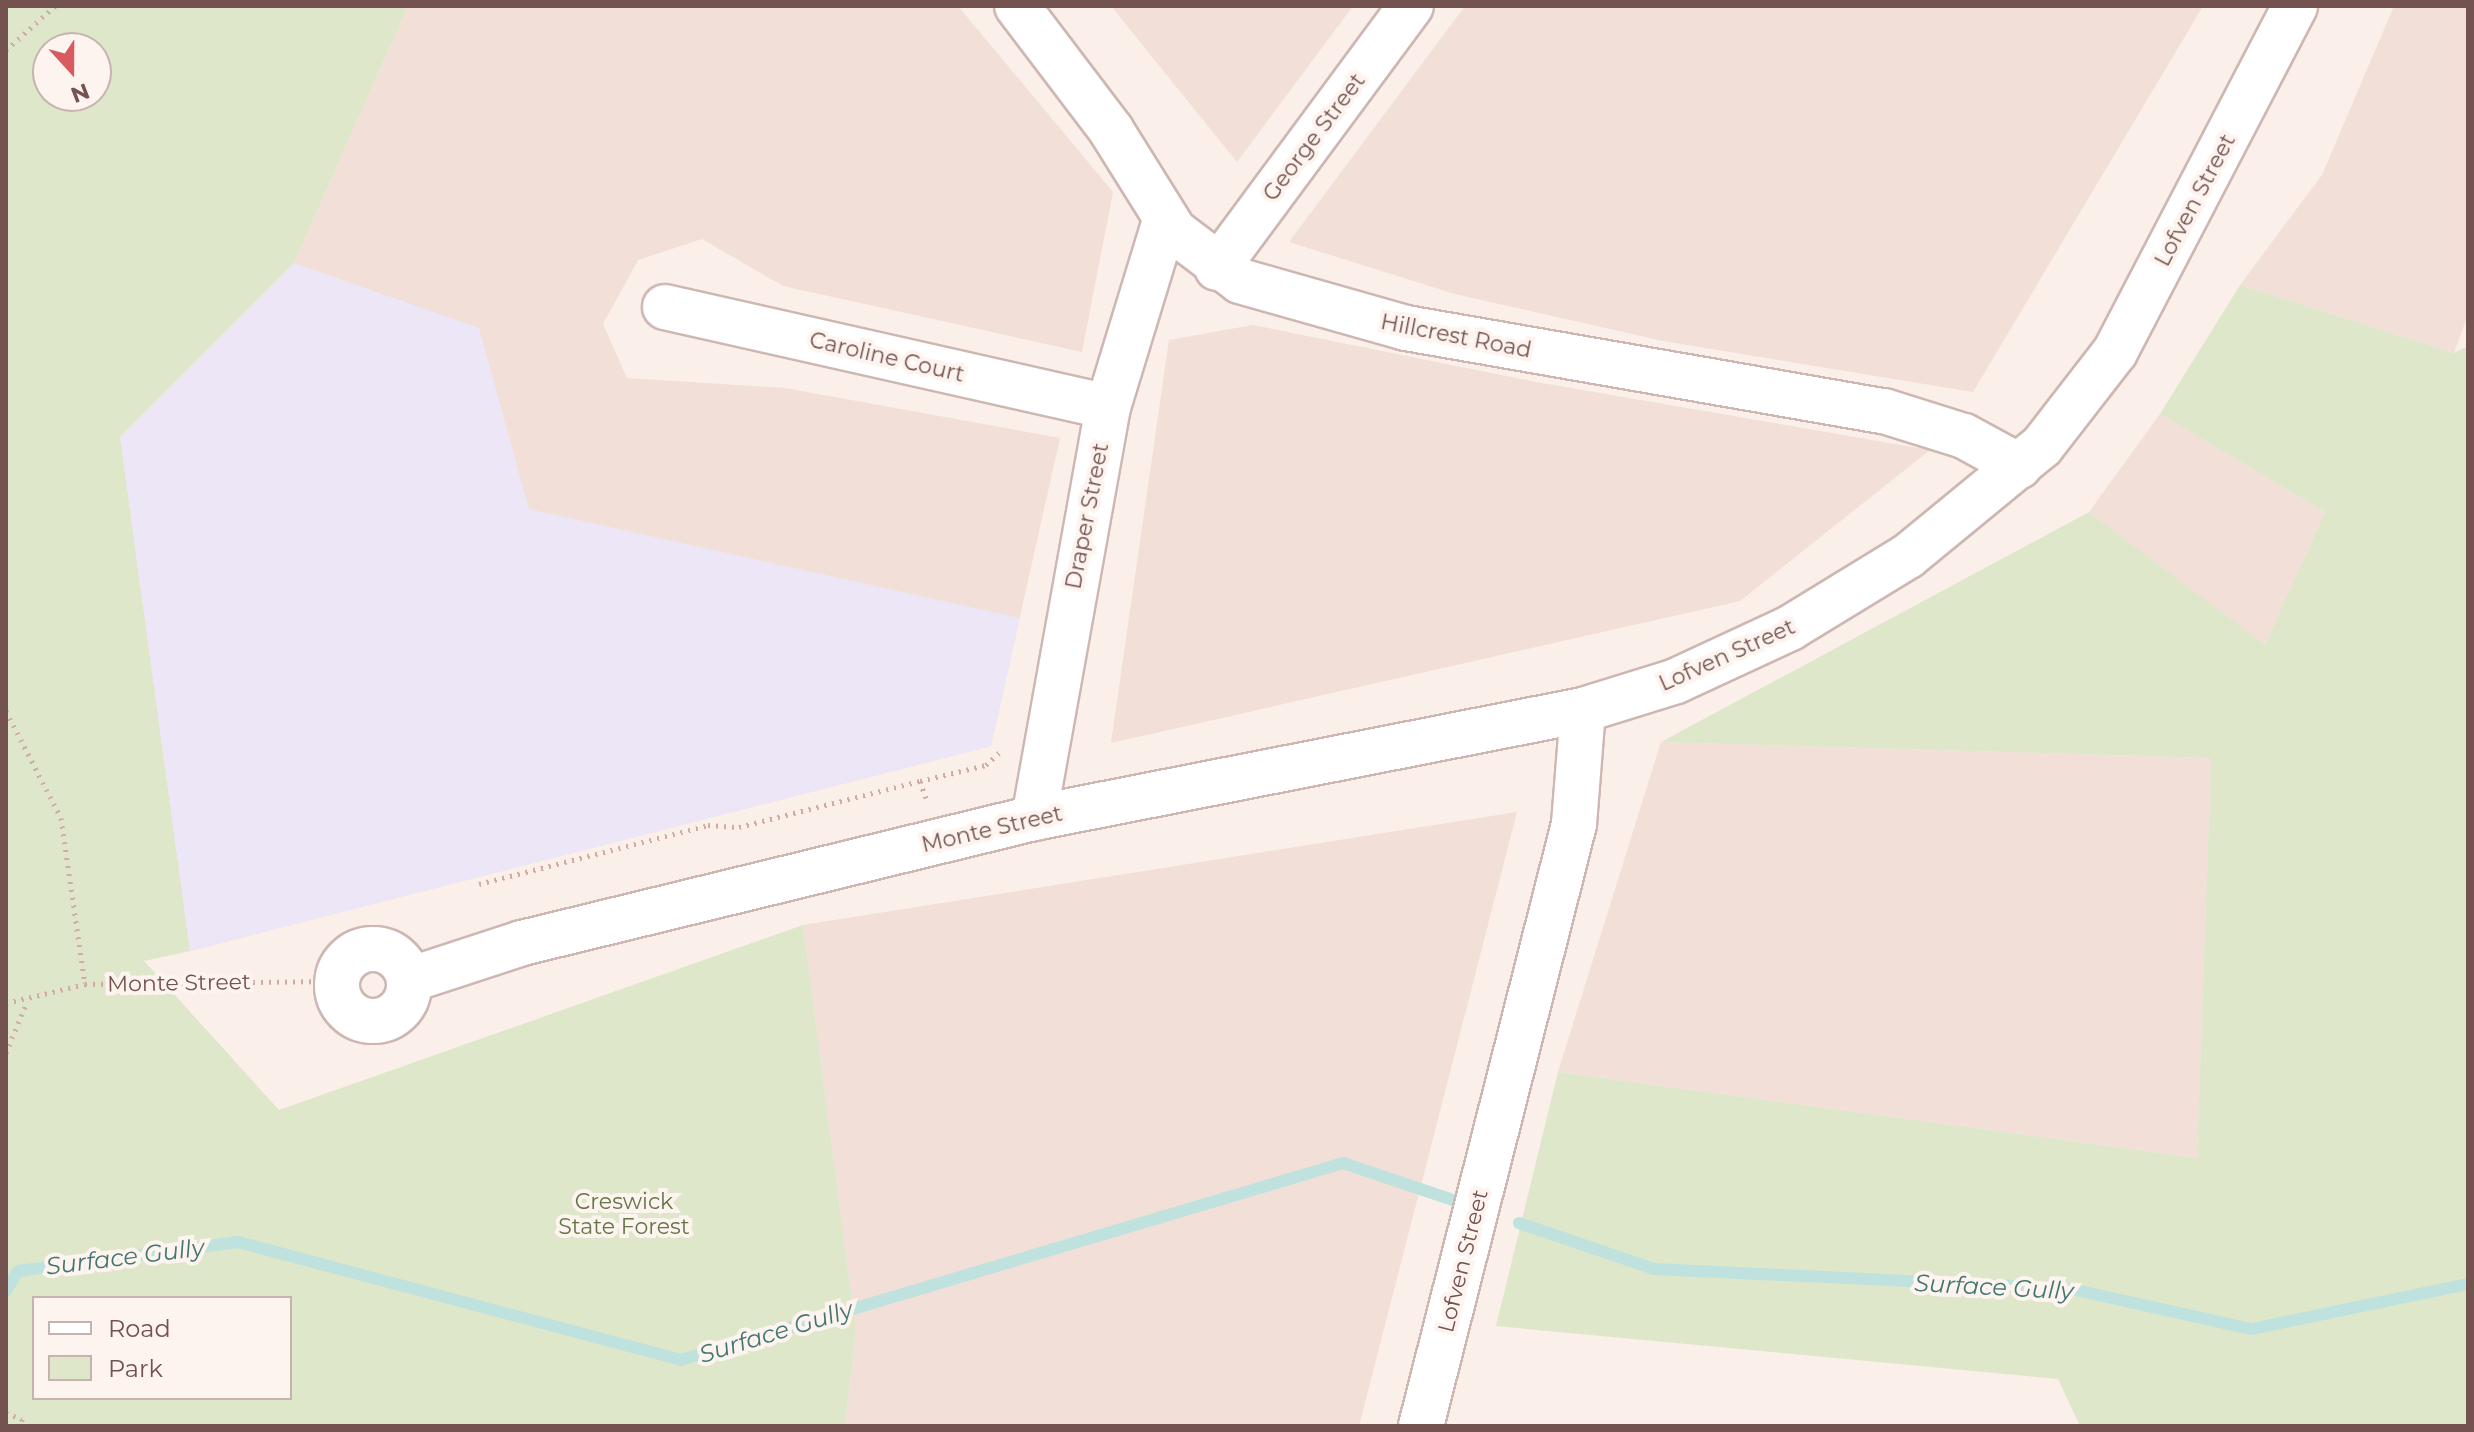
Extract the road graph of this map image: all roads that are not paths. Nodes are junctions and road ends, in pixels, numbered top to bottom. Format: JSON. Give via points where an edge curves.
{"nodes":[{"id":1,"x":1017,"y":6,"type":"edge"},
{"id":2,"x":1411,"y":6,"type":"edge"},
{"id":3,"x":2295,"y":6,"type":"edge"},
{"id":4,"x":1165,"y":221,"type":"junction"},
{"id":5,"x":1217,"y":268,"type":"junction"},
{"id":6,"x":665,"y":307,"type":"dead end"},
{"id":7,"x":1108,"y":407,"type":"junction"},
{"id":8,"x":2019,"y":466,"type":"junction"},
{"id":9,"x":1583,"y":710,"type":"junction"},
{"id":10,"x":1034,"y":818,"type":"junction"},
{"id":11,"x":336,"y":981,"type":"road end"},
{"id":12,"x":1421,"y":1426,"type":"edge"}],
"edges":[{"from":1,"to":4,"type":"street","name":"Hillcrest Road","via":[[1111,130]]},
{"from":2,"to":5,"type":"street","name":"George Street"},
{"from":3,"to":8,"type":"street","name":"Lofven Street","via":[[2115,352],[2057,431]]},
{"from":4,"to":5,"type":"street","name":"Hillcrest Road"},
{"from":4,"to":7,"type":"street","name":"Draper Street"},
{"from":5,"to":8,"type":"street","name":"Hillcrest Road","via":[[1262,289],[1406,328],[1884,411],[1964,436]]},
{"from":6,"to":7,"type":"street","name":"Caroline Court"},
{"from":7,"to":10,"type":"street","name":"Draper Street"},
{"from":8,"to":9,"type":"street","name":"Lofven Street","via":[[1908,556],[1790,628],[1676,681]]},
{"from":9,"to":10,"type":"street","name":"Monte Street"},
{"from":9,"to":12,"type":"street","name":"Lofven Street","via":[[1574,824]]},
{"from":10,"to":11,"type":"street","name":"Monte Street","via":[[522,943],[409,980],[397,958],[374,949],[349,958]]}]}
